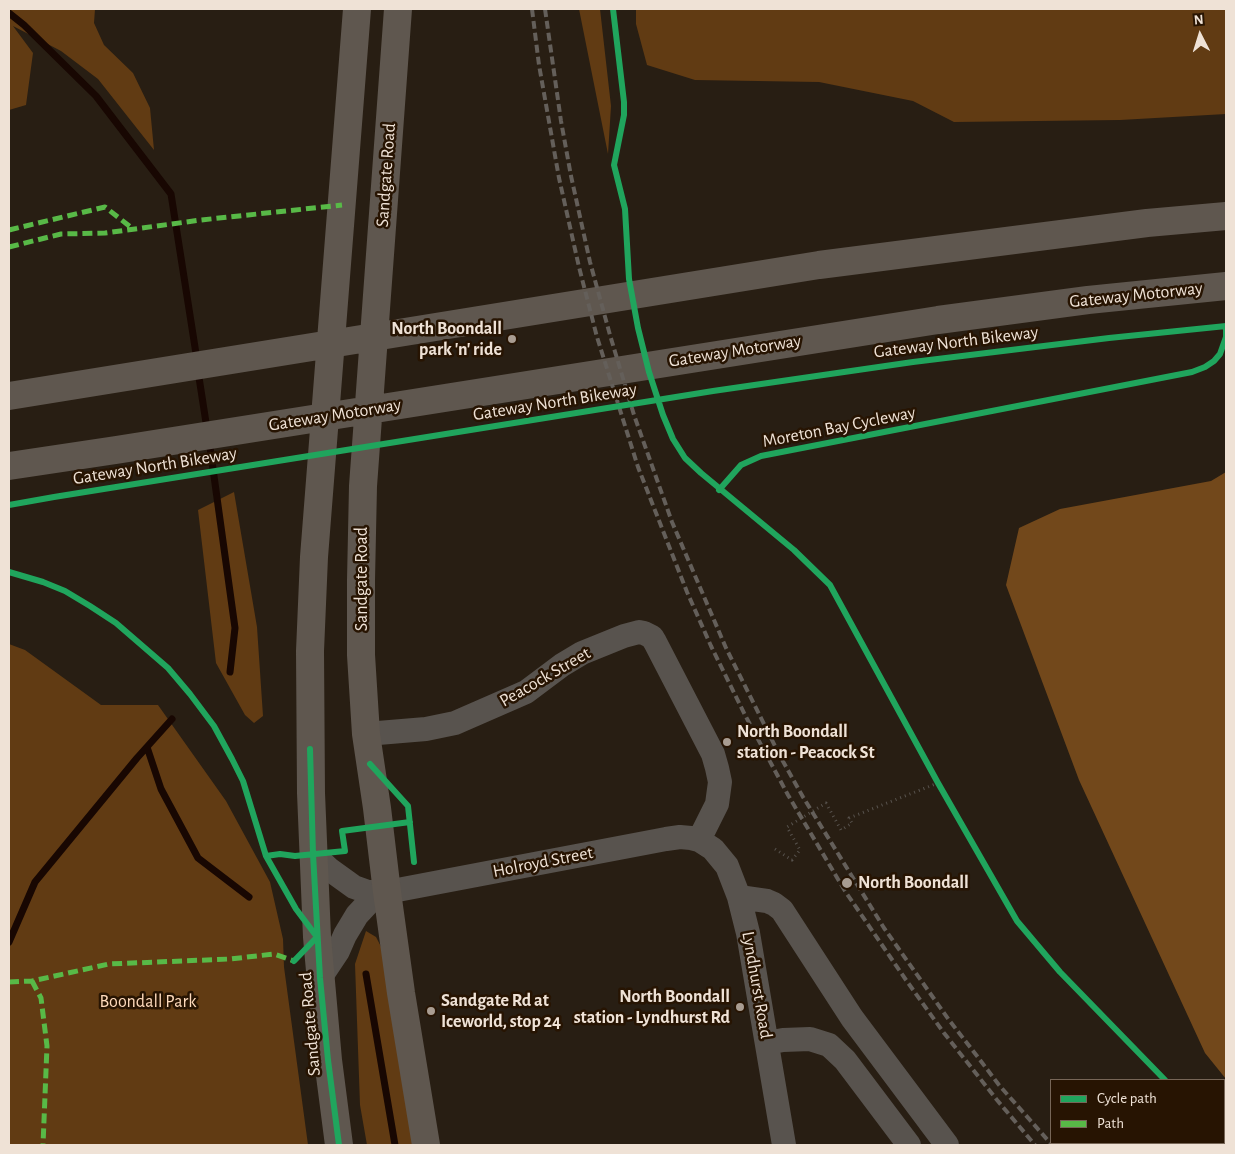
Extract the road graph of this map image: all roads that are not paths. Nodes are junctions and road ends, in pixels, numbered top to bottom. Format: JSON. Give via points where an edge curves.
{"nodes":[{"id":1,"x":357,"y":9,"type":"edge"},
{"id":2,"x":398,"y":9,"type":"edge"},
{"id":3,"x":1226,"y":216,"type":"edge"},
{"id":4,"x":1226,"y":286,"type":"edge"},
{"id":5,"x":9,"y":396,"type":"edge"},
{"id":6,"x":9,"y":466,"type":"edge"},
{"id":7,"x":366,"y":734,"type":"junction"},
{"id":8,"x":699,"y":840,"type":"junction"},
{"id":9,"x":313,"y":854,"type":"junction"},
{"id":10,"x":386,"y":892,"type":"junction"},
{"id":11,"x":739,"y":897,"type":"junction"},
{"id":12,"x":320,"y":978,"type":"junction"},
{"id":13,"x":767,"y":1043,"type":"junction"},
{"id":14,"x":339,"y":1145,"type":"edge"},
{"id":15,"x":426,"y":1145,"type":"edge"},
{"id":16,"x":784,"y":1145,"type":"edge"},
{"id":17,"x":909,"y":1145,"type":"edge"},
{"id":18,"x":947,"y":1145,"type":"edge"}],
"edges":[{"from":1,"to":9,"type":"highway","name":"Sandgate Road","via":[[314,567],[310,651]]},
{"from":2,"to":7,"type":"highway","name":"Sandgate Road","via":[[363,486],[361,627]]},
{"from":3,"to":5,"type":"highway","via":[[819,265]]},
{"from":4,"to":6,"type":"highway","name":"Gateway Motorway","via":[[994,312]]},
{"from":7,"to":8,"type":"street","name":"Peacock Street","via":[[455,723],[526,692],[582,653],[624,636],[644,633],[655,642],[713,754],[717,768],[720,782],[717,804]]},
{"from":7,"to":10,"type":"highway","name":"Sandgate Road"},
{"from":8,"to":10,"type":"street","name":"Holroyd Street","via":[[666,839]]},
{"from":8,"to":11,"type":"street","name":"Lyndhurst Road","via":[[713,849],[727,866]]},
{"from":9,"to":10,"type":"street","via":[[354,887],[368,892]]},
{"from":9,"to":12,"type":"highway","name":"Sandgate Road"},
{"from":10,"to":12,"type":"street","via":[[357,915]]},
{"from":10,"to":15,"type":"highway","name":"Sandgate Road"},
{"from":11,"to":13,"type":"street","name":"Lyndhurst Road"},
{"from":11,"to":18,"type":"street","via":[[768,901],[782,910],[852,1018]]},
{"from":12,"to":14,"type":"highway","name":"Sandgate Road"},
{"from":13,"to":16,"type":"street","name":"Lyndhurst Road"},
{"from":13,"to":17,"type":"street","via":[[810,1039],[836,1050]]}]}
